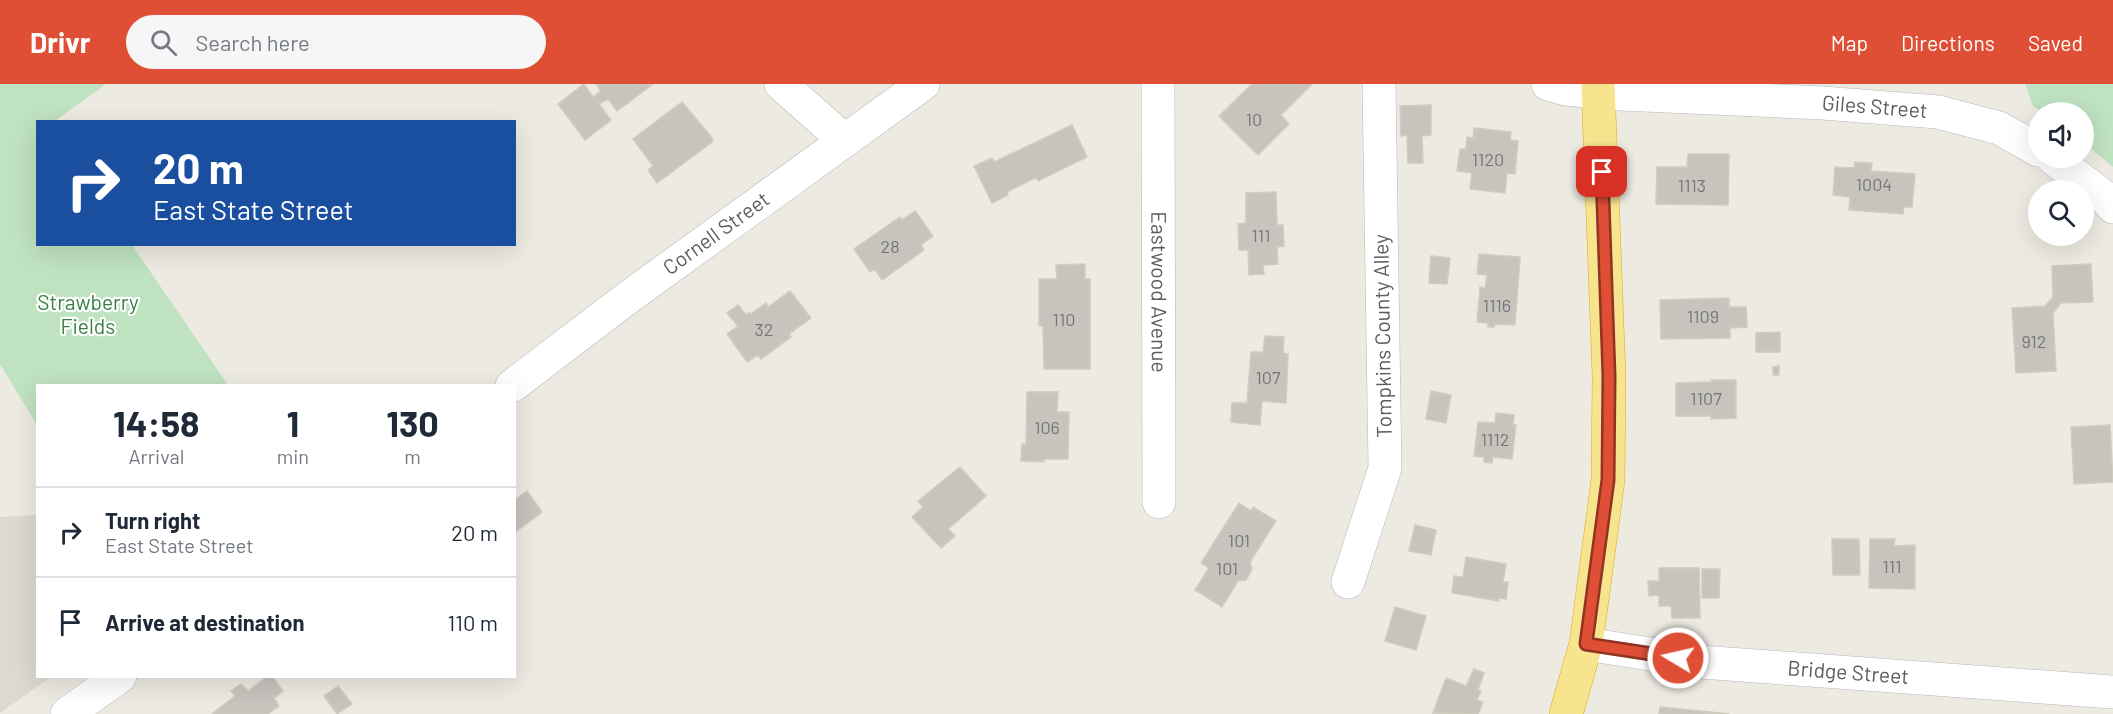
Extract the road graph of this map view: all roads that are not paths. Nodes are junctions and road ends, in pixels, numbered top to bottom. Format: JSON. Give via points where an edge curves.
{"nodes":[{"id":1,"x":782,"y":84,"type":"edge"},
{"id":2,"x":923,"y":84,"type":"edge"},
{"id":3,"x":1158,"y":84,"type":"edge"},
{"id":4,"x":1379,"y":84,"type":"edge"},
{"id":5,"x":1548,"y":84,"type":"edge"},
{"id":6,"x":1598,"y":88,"type":"edge"},
{"id":7,"x":844,"y":140,"type":"junction"},
{"id":8,"x":2028,"y":144,"type":"edge"},
{"id":9,"x":2066,"y":168,"type":"edge"},
{"id":10,"x":2113,"y":207,"type":"edge"},
{"id":11,"x":515,"y":384,"type":"edge"},
{"id":12,"x":1159,"y":502,"type":"dead end"},
{"id":13,"x":1348,"y":582,"type":"dead end"},
{"id":14,"x":1586,"y":644,"type":"junction"},
{"id":15,"x":117,"y":678,"type":"edge"},
{"id":16,"x":2113,"y":692,"type":"edge"},
{"id":17,"x":67,"y":714,"type":"edge"},
{"id":18,"x":1566,"y":714,"type":"edge"}],
"edges":[{"from":1,"to":7,"type":"street"},
{"from":2,"to":7,"type":"street","name":"Cornell Street"},
{"from":3,"to":12,"type":"street","name":"Eastwood Avenue"},
{"from":4,"to":13,"type":"street","name":"Tompkins County Alley","via":[[1386,468]]},
{"from":5,"to":6,"type":"street","via":[[1566,89]]},
{"from":6,"to":8,"type":"street","name":"Giles Street","via":[[1938,112],[1999,128]]},
{"from":6,"to":14,"type":"highway","via":[[1609,376],[1608,480]]},
{"from":7,"to":11,"type":"street","name":"Cornell Street"},
{"from":9,"to":10,"type":"street"},
{"from":14,"to":16,"type":"street","name":"Bridge Street","via":[[1701,662]]},
{"from":14,"to":18,"type":"highway"},
{"from":15,"to":17,"type":"street"}]}
